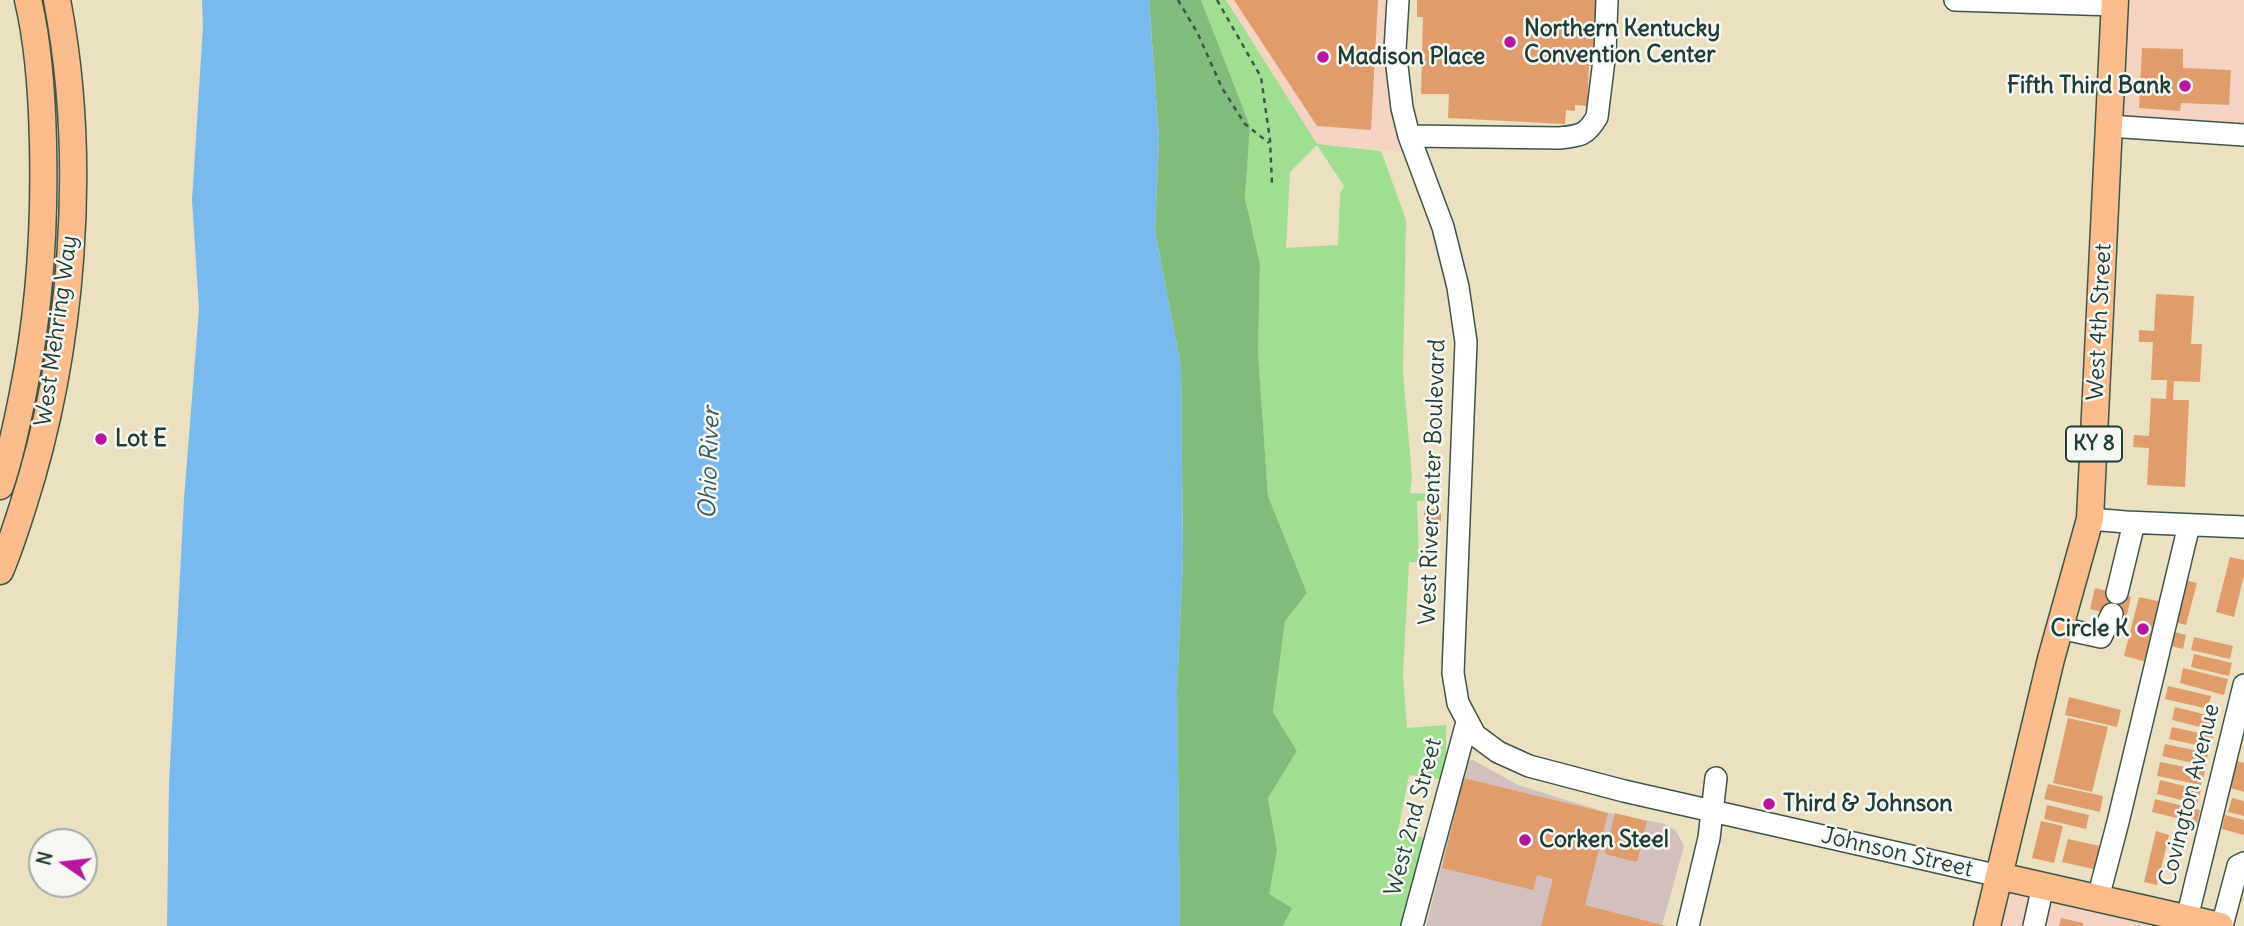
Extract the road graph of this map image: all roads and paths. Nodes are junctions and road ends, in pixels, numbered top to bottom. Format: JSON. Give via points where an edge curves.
{"nodes":[{"id":1,"x":28,"y":0,"type":"edge"},
{"id":2,"x":57,"y":0,"type":"edge"},
{"id":3,"x":1178,"y":0,"type":"edge"},
{"id":4,"x":1217,"y":0,"type":"edge"},
{"id":5,"x":1398,"y":0,"type":"edge"},
{"id":6,"x":1607,"y":0,"type":"edge"},
{"id":7,"x":1955,"y":0,"type":"edge"},
{"id":8,"x":2115,"y":3,"type":"edge"},
{"id":9,"x":2109,"y":126,"type":"junction"},
{"id":10,"x":2242,"y":135,"type":"edge"},
{"id":11,"x":1409,"y":136,"type":"junction"},
{"id":12,"x":1271,"y":144,"type":"junction"},
{"id":13,"x":1272,"y":184,"type":"dead end"},
{"id":14,"x":0,"y":486,"type":"edge"},
{"id":15,"x":2090,"y":519,"type":"junction"},
{"id":16,"x":2134,"y":523,"type":"junction"},
{"id":17,"x":2189,"y":525,"type":"junction"},
{"id":18,"x":2244,"y":527,"type":"edge"},
{"id":19,"x":0,"y":571,"type":"edge"},
{"id":20,"x":2117,"y":593,"type":"dead end"},
{"id":21,"x":2112,"y":614,"type":"dead end"},
{"id":22,"x":2060,"y":628,"type":"junction"},
{"id":23,"x":2244,"y":685,"type":"edge"},
{"id":24,"x":1467,"y":722,"type":"junction"},
{"id":25,"x":1716,"y":778,"type":"dead end"},
{"id":26,"x":1714,"y":811,"type":"junction"},
{"id":27,"x":2244,"y":863,"type":"edge"},
{"id":28,"x":1998,"y":876,"type":"junction"},
{"id":29,"x":2043,"y":886,"type":"junction"},
{"id":30,"x":2098,"y":898,"type":"junction"},
{"id":31,"x":2148,"y":918,"type":"edge"},
{"id":32,"x":2187,"y":918,"type":"junction"},
{"id":33,"x":1412,"y":926,"type":"edge"},
{"id":34,"x":1688,"y":926,"type":"edge"},
{"id":35,"x":1987,"y":926,"type":"edge"},
{"id":36,"x":2034,"y":926,"type":"edge"},
{"id":37,"x":2221,"y":926,"type":"edge"}],
"edges":[{"from":1,"to":14,"type":"main road","name":"West Mehring Way","via":[[41,93],[44,221],[32,350]]},
{"from":2,"to":19,"type":"main road","name":"West Mehring Way","via":[[70,117],[67,296],[39,457]]},
{"from":3,"to":12,"type":"path","via":[[1245,124]]},
{"from":4,"to":12,"type":"path","via":[[1261,77]]},
{"from":5,"to":11,"type":"street","name":"West Rivercenter Boulevard","via":[[1395,50]]},
{"from":6,"to":11,"type":"street","via":[[1597,117],[1581,136]]},
{"from":7,"to":8,"type":"street"},
{"from":8,"to":9,"type":"main road","name":"West 4th Street","number":"KY 8"},
{"from":9,"to":10,"type":"street"},
{"from":9,"to":15,"type":"main road","name":"West 4th Street","number":"KY 8"},
{"from":11,"to":24,"type":"street","name":"West Rivercenter Boulevard","via":[[1443,227],[1466,342],[1452,673]]},
{"from":12,"to":13,"type":"path"},
{"from":15,"to":16,"type":"street"},
{"from":15,"to":22,"type":"main road","name":"West 4th Street","number":"KY 8"},
{"from":16,"to":17,"type":"street"},
{"from":16,"to":20,"type":"street"},
{"from":17,"to":18,"type":"street"},
{"from":17,"to":30,"type":"street"},
{"from":21,"to":22,"type":"street","via":[[2101,637]]},
{"from":22,"to":28,"type":"main road","name":"West 4th Street","number":"KY 8"},
{"from":23,"to":32,"type":"street","name":"Covington Avenue"},
{"from":24,"to":26,"type":"street","name":"Johnson Street","via":[[1475,735],[1498,752],[1529,766]]},
{"from":24,"to":33,"type":"street","name":"West 2nd Street"},
{"from":25,"to":26,"type":"street"},
{"from":26,"to":28,"type":"street","name":"Johnson Street"},
{"from":26,"to":34,"type":"street"},
{"from":27,"to":37,"type":"street","via":[[2238,866]]},
{"from":28,"to":29,"type":"main road","name":"Johnson Street"},
{"from":28,"to":35,"type":"main road","name":"West 4th Street","number":"KY 8"},
{"from":29,"to":30,"type":"main road","name":"Johnson Street"},
{"from":29,"to":36,"type":"street"},
{"from":30,"to":31,"type":"main road","name":"Johnson Street"},
{"from":31,"to":32,"type":"main road","name":"Johnson Street"},
{"from":32,"to":37,"type":"main road","name":"Johnson Street"}]}
